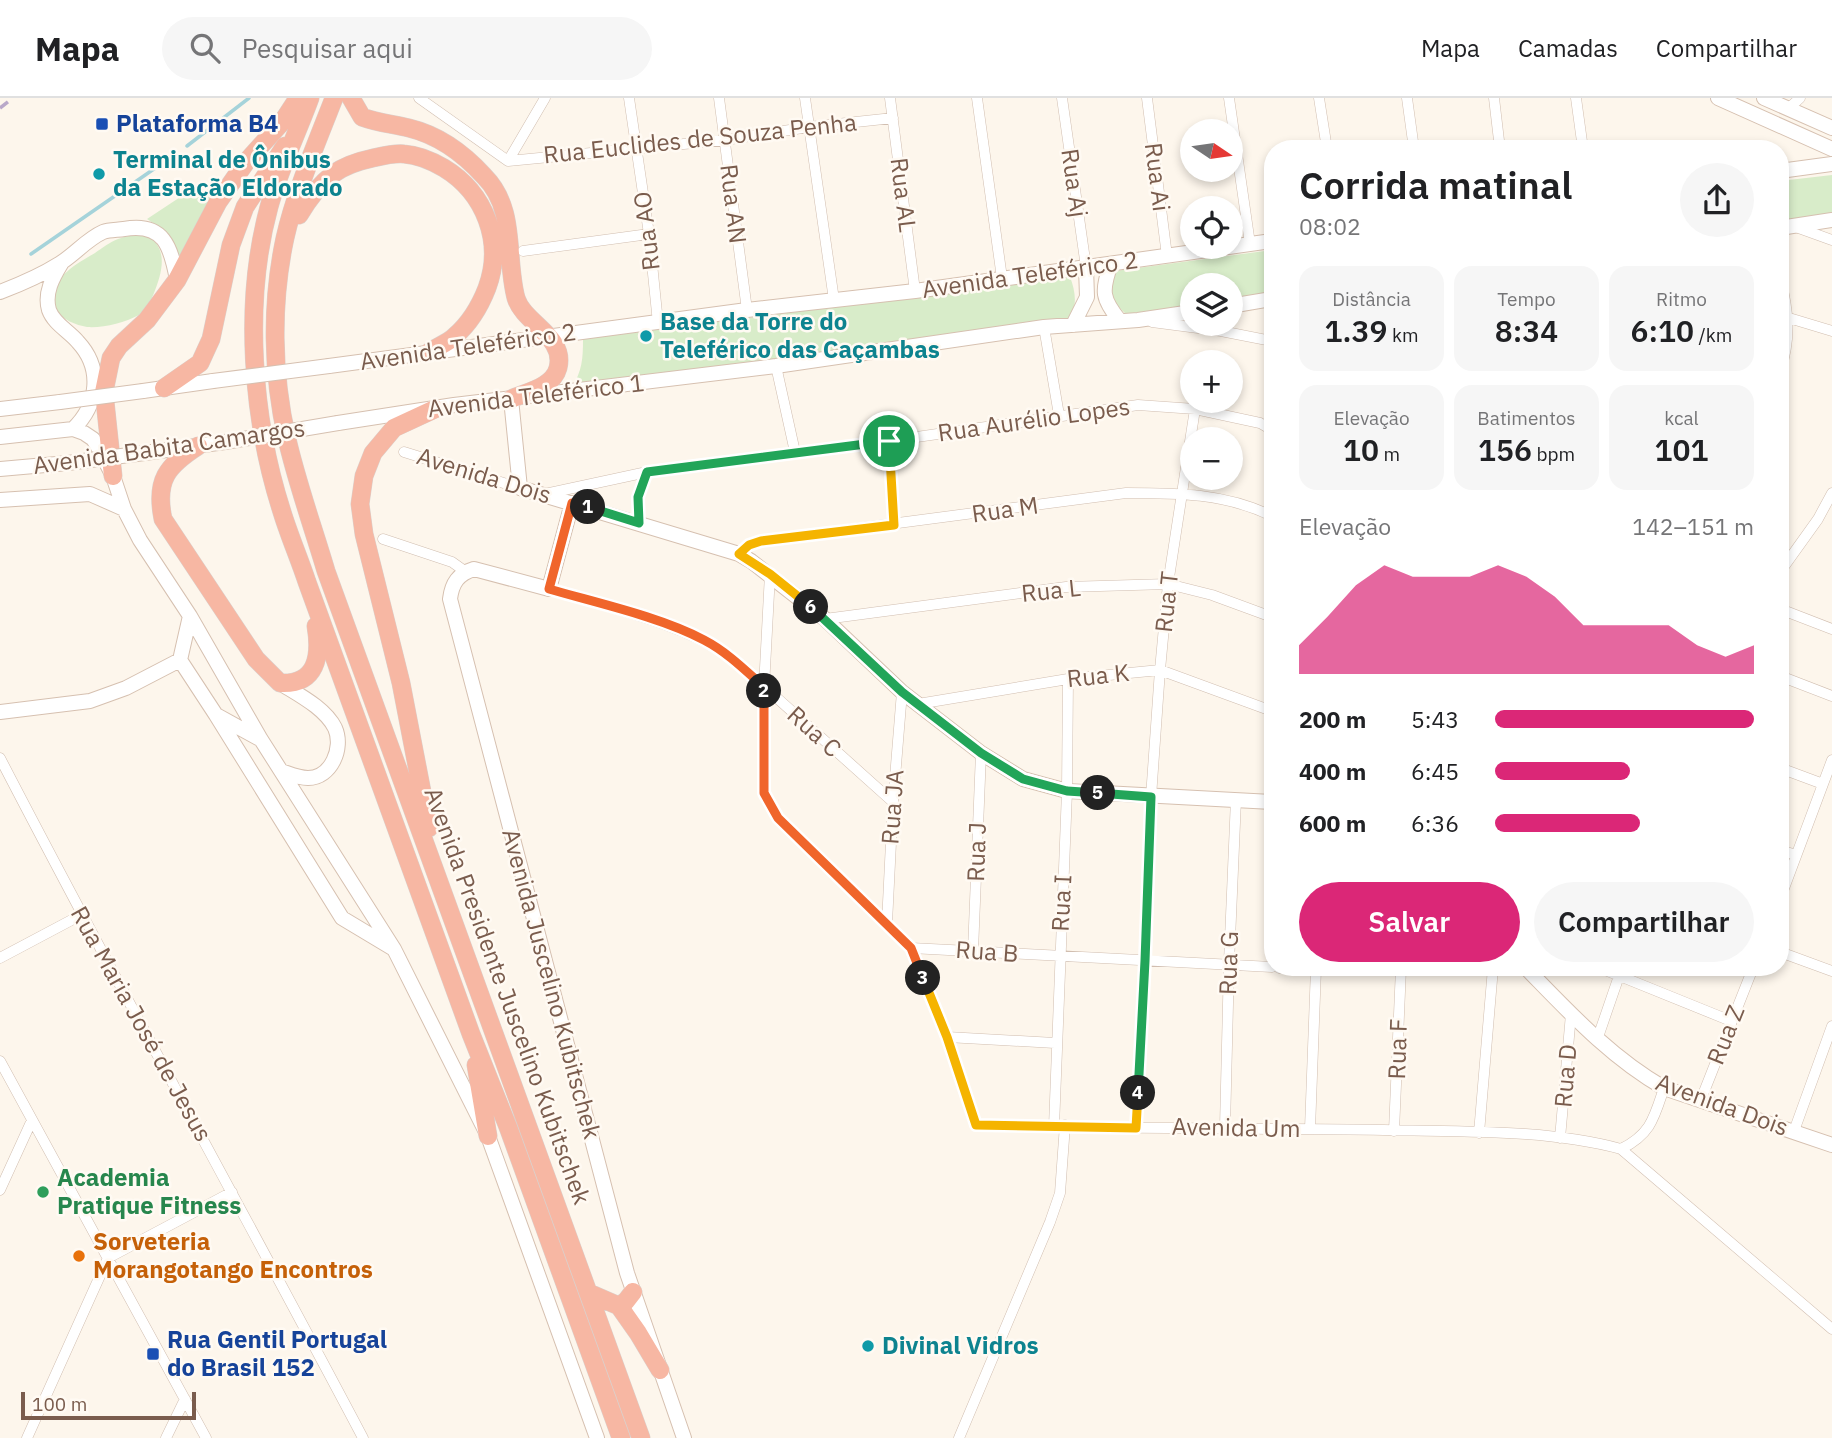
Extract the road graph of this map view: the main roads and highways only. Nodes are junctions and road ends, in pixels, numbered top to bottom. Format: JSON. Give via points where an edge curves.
{"nodes":[{"id":1,"x":298,"y":98,"type":"edge"},
{"id":2,"x":310,"y":98,"type":"edge"},
{"id":3,"x":334,"y":98,"type":"edge"},
{"id":4,"x":351,"y":98,"type":"edge"},
{"id":5,"x":1718,"y":98,"type":"edge"},
{"id":6,"x":1765,"y":98,"type":"edge"},
{"id":7,"x":1794,"y":103,"type":"edge"},
{"id":8,"x":303,"y":118,"type":"junction"},
{"id":9,"x":1832,"y":128,"type":"edge"},
{"id":10,"x":1815,"y":141,"type":"junction"},
{"id":11,"x":1832,"y":149,"type":"edge"},
{"id":12,"x":1832,"y":164,"type":"edge"},
{"id":13,"x":1810,"y":166,"type":"junction"},
{"id":14,"x":1789,"y":170,"type":"edge"},
{"id":15,"x":1832,"y":220,"type":"edge"},
{"id":16,"x":1789,"y":227,"type":"edge"},
{"id":17,"x":285,"y":235,"type":"junction"},
{"id":18,"x":1264,"y":242,"type":"edge"},
{"id":19,"x":61,"y":263,"type":"junction"},
{"id":20,"x":1111,"y":264,"type":"junction"},
{"id":21,"x":1086,"y":267,"type":"junction"},
{"id":22,"x":177,"y":280,"type":"junction"},
{"id":23,"x":0,"y":292,"type":"edge"},
{"id":24,"x":1264,"y":300,"type":"edge"},
{"id":25,"x":1243,"y":304,"type":"edge"},
{"id":26,"x":1180,"y":314,"type":"edge"},
{"id":27,"x":1120,"y":321,"type":"junction"},
{"id":28,"x":1073,"y":325,"type":"junction"},
{"id":29,"x":549,"y":336,"type":"junction"},
{"id":30,"x":428,"y":352,"type":"junction"},
{"id":31,"x":164,"y":388,"type":"junction"},
{"id":32,"x":511,"y":399,"type":"junction"},
{"id":33,"x":0,"y":409,"type":"edge"},
{"id":34,"x":435,"y":409,"type":"junction"},
{"id":35,"x":338,"y":423,"type":"joint"},
{"id":36,"x":73,"y":429,"type":"junction"},
{"id":37,"x":0,"y":437,"type":"edge"},
{"id":38,"x":198,"y":446,"type":"junction"},
{"id":39,"x":0,"y":469,"type":"edge"},
{"id":40,"x":113,"y":476,"type":"junction"},
{"id":41,"x":0,"y":500,"type":"edge"},
{"id":42,"x":572,"y":503,"type":"junction"},
{"id":43,"x":124,"y":509,"type":"junction"},
{"id":44,"x":466,"y":572,"type":"joint"},
{"id":45,"x":307,"y":582,"type":"junction"},
{"id":46,"x":190,"y":616,"type":"junction"},
{"id":47,"x":180,"y":660,"type":"junction"},
{"id":48,"x":281,"y":683,"type":"junction"},
{"id":49,"x":0,"y":712,"type":"edge"},
{"id":50,"x":216,"y":715,"type":"junction"},
{"id":51,"x":260,"y":738,"type":"junction"},
{"id":52,"x":281,"y":771,"type":"junction"},
{"id":53,"x":1264,"y":801,"type":"edge"},
{"id":54,"x":439,"y":880,"type":"junction"},
{"id":55,"x":394,"y":949,"type":"junction"},
{"id":56,"x":1534,"y":976,"type":"edge"},
{"id":57,"x":471,"y":1034,"type":"junction"},
{"id":58,"x":488,"y":1136,"type":"junction"},
{"id":59,"x":1832,"y":1145,"type":"edge"},
{"id":60,"x":633,"y":1292,"type":"junction"},
{"id":61,"x":589,"y":1293,"type":"junction"},
{"id":62,"x":619,"y":1306,"type":"junction"},
{"id":63,"x":660,"y":1370,"type":"junction"},
{"id":64,"x":597,"y":1438,"type":"edge"},
{"id":65,"x":621,"y":1438,"type":"edge"},
{"id":66,"x":641,"y":1438,"type":"edge"},
{"id":67,"x":684,"y":1438,"type":"edge"}],
"edges":[{"from":1,"to":22,"type":"highway","via":[[218,202]]},
{"from":2,"to":8,"type":"highway"},
{"from":3,"to":17,"type":"highway"},
{"from":4,"to":29,"type":"highway","via":[[362,117],[424,132],[450,146],[486,177],[507,217],[517,302]]},
{"from":5,"to":10,"type":"main road"},
{"from":6,"to":7,"type":"main road"},
{"from":7,"to":9,"type":"main road"},
{"from":8,"to":31,"type":"highway","via":[[245,207],[231,245],[211,340],[200,363]]},
{"from":8,"to":45,"type":"highway","via":[[269,206],[254,317],[264,442],[281,510]]},
{"from":10,"to":11,"type":"main road"},
{"from":10,"to":13,"type":"main road","via":[[1816,154]]},
{"from":12,"to":13,"type":"main road"},
{"from":13,"to":14,"type":"main road"},
{"from":15,"to":16,"type":"main road"},
{"from":17,"to":30,"type":"highway","via":[[311,196],[334,173],[358,162],[405,154],[430,160],[457,176],[489,221],[495,253],[479,309],[454,337]]},
{"from":17,"to":54,"type":"highway","name":"Avenida Presidente Juscelino Kubitschek","via":[[275,318],[287,439],[326,571]]},
{"from":18,"to":20,"type":"main road","name":"Avenida Teleférico 2"},
{"from":19,"to":22,"type":"main road","via":[[103,232],[147,228],[169,246]]},
{"from":19,"to":23,"type":"main road","via":[[32,281]]},
{"from":19,"to":36,"type":"main road","via":[[47,294],[49,311],[78,342],[93,368],[95,385],[85,417]]},
{"from":20,"to":21,"type":"main road","name":"Avenida Teleférico 2"},
{"from":20,"to":27,"type":"main road","via":[[1103,285],[1108,307]]},
{"from":21,"to":28,"type":"main road","via":[[1087,297]]},
{"from":21,"to":29,"type":"main road","name":"Avenida Teleférico 2"},
{"from":22,"to":40,"type":"highway","via":[[119,346],[106,372]]},
{"from":24,"to":25,"type":"main road"},
{"from":26,"to":27,"type":"main road","name":"Avenida Teleférico 1"},
{"from":27,"to":28,"type":"main road","name":"Avenida Teleférico 1"},
{"from":28,"to":32,"type":"main road","name":"Avenida Teleférico 1"},
{"from":29,"to":30,"type":"main road","name":"Avenida Teleférico 2"},
{"from":29,"to":32,"type":"highway","via":[[559,360],[557,371],[545,385]]},
{"from":30,"to":31,"type":"main road","name":"Avenida Teleférico 2","bridge":true},
{"from":31,"to":33,"type":"main road","bridge":true},
{"from":32,"to":34,"type":"main road","name":"Avenida Teleférico 1"},
{"from":32,"to":42,"type":"main road","name":"Avenida Dois","via":[[520,488]]},
{"from":34,"to":35,"type":"main road","name":"Avenida Teleférico 1"},
{"from":34,"to":54,"type":"highway","via":[[394,428],[373,453],[360,504]]},
{"from":35,"to":38,"type":"main road","name":"Avenida Babita Camargos","bridge":true},
{"from":36,"to":37,"type":"main road"},
{"from":36,"to":40,"type":"main road","via":[[93,439]]},
{"from":38,"to":39,"type":"main road","name":"Avenida Babita Camargos","bridge":true},
{"from":38,"to":48,"type":"highway","via":[[175,461],[166,474],[159,500],[163,519],[256,659]]},
{"from":40,"to":43,"type":"main road"},
{"from":41,"to":43,"type":"main road","via":[[90,494]]},
{"from":42,"to":44,"type":"main road","name":"Rua C","via":[[549,589],[483,570]]},
{"from":42,"to":53,"type":"main road","name":"Avenida Dois","via":[[739,554],[825,618],[902,692],[1023,779],[1067,791]]},
{"from":43,"to":46,"type":"main road"},
{"from":44,"to":60,"type":"main road","name":"Avenida Juscelino Kubitschek","via":[[451,588],[453,616]]},
{"from":45,"to":48,"type":"highway","via":[[317,656],[309,675],[298,682]]},
{"from":45,"to":57,"type":"highway","name":"Avenida Presidente Juscelino Kubitschek"},
{"from":46,"to":47,"type":"main road"},
{"from":46,"to":51,"type":"main road"},
{"from":47,"to":49,"type":"main road","via":[[127,688],[90,701]]},
{"from":47,"to":50,"type":"main road"},
{"from":48,"to":52,"type":"main road","via":[[330,720],[338,742],[336,756],[320,776],[297,777]]},
{"from":50,"to":51,"type":"main road"},
{"from":50,"to":55,"type":"main road","via":[[342,918]]},
{"from":51,"to":52,"type":"main road"},
{"from":52,"to":55,"type":"main road"},
{"from":54,"to":61,"type":"highway","name":"Avenida Presidente Juscelino Kubitschek"},
{"from":55,"to":58,"type":"main road"},
{"from":56,"to":59,"type":"main road","name":"Avenida Dois","via":[[1597,1040],[1644,1077],[1700,1102]]},
{"from":57,"to":58,"type":"highway"},
{"from":57,"to":65,"type":"highway","name":"Avenida Presidente Juscelino Kubitschek"},
{"from":58,"to":64,"type":"main road"},
{"from":60,"to":62,"type":"highway"},
{"from":60,"to":63,"type":"main road","name":"Avenida Juscelino Kubitschek"},
{"from":61,"to":62,"type":"highway"},
{"from":61,"to":66,"type":"highway","name":"Avenida Presidente Juscelino Kubitschek"},
{"from":62,"to":63,"type":"highway"},
{"from":63,"to":67,"type":"main road","name":"Avenida Juscelino Kubitschek"}]}
